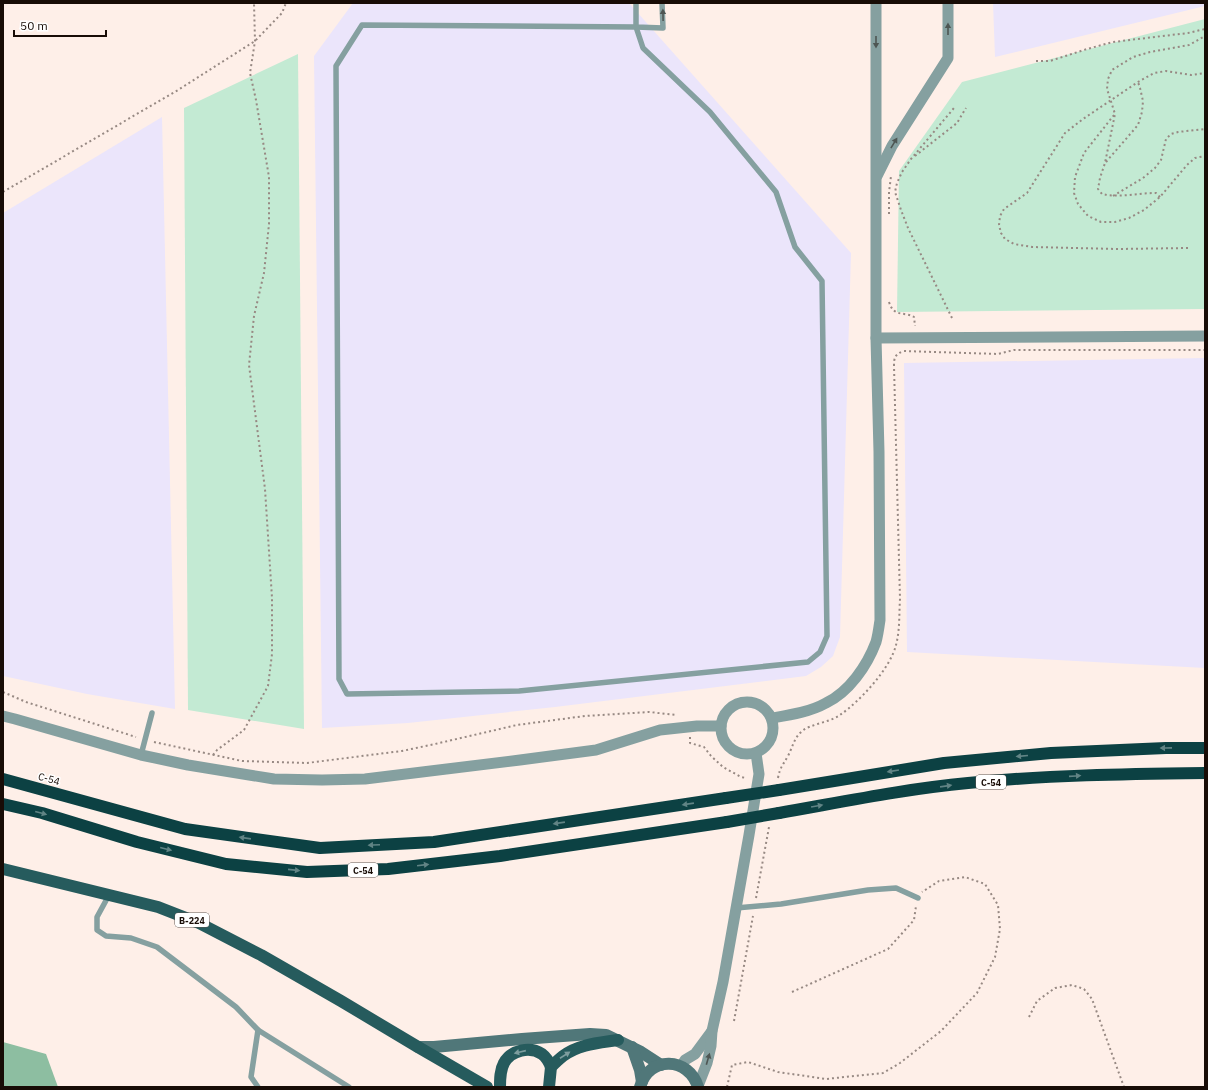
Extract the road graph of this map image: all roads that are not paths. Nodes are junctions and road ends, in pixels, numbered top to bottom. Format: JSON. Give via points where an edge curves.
{"nodes":[{"id":1,"x":636,"y":3,"type":"edge"},
{"id":2,"x":662,"y":3,"type":"edge"},
{"id":3,"x":876,"y":3,"type":"edge"},
{"id":4,"x":948,"y":3,"type":"edge"},
{"id":5,"x":636,"y":27,"type":"junction"},
{"id":6,"x":876,"y":178,"type":"junction"},
{"id":7,"x":1205,"y":336,"type":"edge"},
{"id":8,"x":876,"y":338,"type":"junction"},
{"id":9,"x":152,"y":713,"type":"dead end"},
{"id":10,"x":3,"y":716,"type":"edge"},
{"id":11,"x":772,"y":718,"type":"junction"},
{"id":12,"x":721,"y":726,"type":"junction"},
{"id":13,"x":1205,"y":748,"type":"edge"},
{"id":14,"x":756,"y":753,"type":"junction"},
{"id":15,"x":141,"y":755,"type":"junction"},
{"id":16,"x":1205,"y":773,"type":"edge"},
{"id":17,"x":3,"y":779,"type":"edge"},
{"id":18,"x":3,"y":804,"type":"edge"},
{"id":19,"x":3,"y":869,"type":"edge"},
{"id":20,"x":109,"y":895,"type":"junction"},
{"id":21,"x":918,"y":898,"type":"road end"},
{"id":22,"x":736,"y":908,"type":"junction"},
{"id":23,"x":258,"y":1030,"type":"junction"},
{"id":24,"x":712,"y":1031,"type":"junction"},
{"id":25,"x":618,"y":1040,"type":"junction"},
{"id":26,"x":632,"y":1047,"type":"junction"},
{"id":27,"x":418,"y":1048,"type":"junction"},
{"id":28,"x":661,"y":1064,"type":"junction"},
{"id":29,"x":681,"y":1066,"type":"junction"},
{"id":30,"x":551,"y":1067,"type":"junction"},
{"id":31,"x":641,"y":1084,"type":"edge"},
{"id":32,"x":698,"y":1086,"type":"edge"},
{"id":33,"x":258,"y":1087,"type":"edge"},
{"id":34,"x":349,"y":1087,"type":"edge"},
{"id":35,"x":487,"y":1087,"type":"edge"},
{"id":36,"x":500,"y":1087,"type":"edge"},
{"id":37,"x":549,"y":1087,"type":"edge"}],
"edges":[{"from":1,"to":5,"type":"lane"},
{"from":5,"to":2,"type":"lane","one_way":true,"via":[[663,28]]},
{"from":3,"to":6,"type":"street","one_way":true},
{"from":6,"to":4,"type":"street","one_way":true,"via":[[892,146],[948,58]]},
{"from":5,"to":5,"type":"lane","via":[[362,25],[336,66],[339,680],[347,694],[519,691],[808,662],[820,652],[827,636],[822,281],[795,246],[776,192],[710,112],[643,48]]},
{"from":6,"to":8,"type":"street"},
{"from":7,"to":8,"type":"street"},
{"from":8,"to":11,"type":"street","via":[[880,620],[876,641],[867,661],[843,692],[826,704],[800,713]]},
{"from":9,"to":15,"type":"lane"},
{"from":10,"to":15,"type":"street"},
{"from":11,"to":12,"type":"street","via":[[768,710],[761,705],[743,701],[728,710]]},
{"from":11,"to":14,"type":"street","via":[[773,735],[767,746]]},
{"from":12,"to":14,"type":"street","via":[[725,743],[731,749],[739,753]]},
{"from":12,"to":15,"type":"street","via":[[660,730],[596,750],[365,779],[274,779]]},
{"from":13,"to":17,"type":"highway","name":"C-54","number":"C-54","one_way":true,"bridge":true,"via":[[1051,753],[944,763],[779,784],[726,798],[434,842],[320,848],[185,829]]},
{"from":14,"to":22,"type":"street","via":[[759,774]]},
{"from":18,"to":16,"type":"highway","name":"C-54","number":"C-54","one_way":true,"bridge":true,"via":[[226,864],[307,872],[388,869],[500,856],[727,822],[883,794],[968,783],[1101,774]]},
{"from":19,"to":20,"type":"main road","number":"B-224"},
{"from":20,"to":23,"type":"lane","via":[[97,917],[97,930],[106,936],[131,938],[157,947],[236,1007]]},
{"from":20,"to":27,"type":"main road","number":"B-224","via":[[200,923],[288,970]]},
{"from":21,"to":22,"type":"lane","via":[[896,888]]},
{"from":22,"to":24,"type":"street"},
{"from":23,"to":33,"type":"lane","via":[[251,1077]]},
{"from":23,"to":34,"type":"lane"},
{"from":24,"to":29,"type":"street","via":[[695,1054]]},
{"from":32,"to":24,"type":"street","one_way":true,"via":[[707,1063]]},
{"from":25,"to":26,"type":"main road"},
{"from":25,"to":27,"type":"main road","via":[[606,1035],[590,1034]]},
{"from":30,"to":25,"type":"main road","one_way":true,"via":[[574,1049]]},
{"from":26,"to":28,"type":"main road"},
{"from":26,"to":31,"type":"main road","via":[[640,1070]]},
{"from":27,"to":35,"type":"main road","number":"B-224"},
{"from":28,"to":29,"type":"main road"},
{"from":28,"to":31,"type":"main road","via":[[646,1074]]},
{"from":29,"to":32,"type":"main road","via":[[692,1074]]},
{"from":30,"to":36,"type":"main road","one_way":true,"via":[[542,1054],[532,1050],[520,1050],[511,1054],[504,1062],[500,1073]]},
{"from":30,"to":37,"type":"main road"}]}
